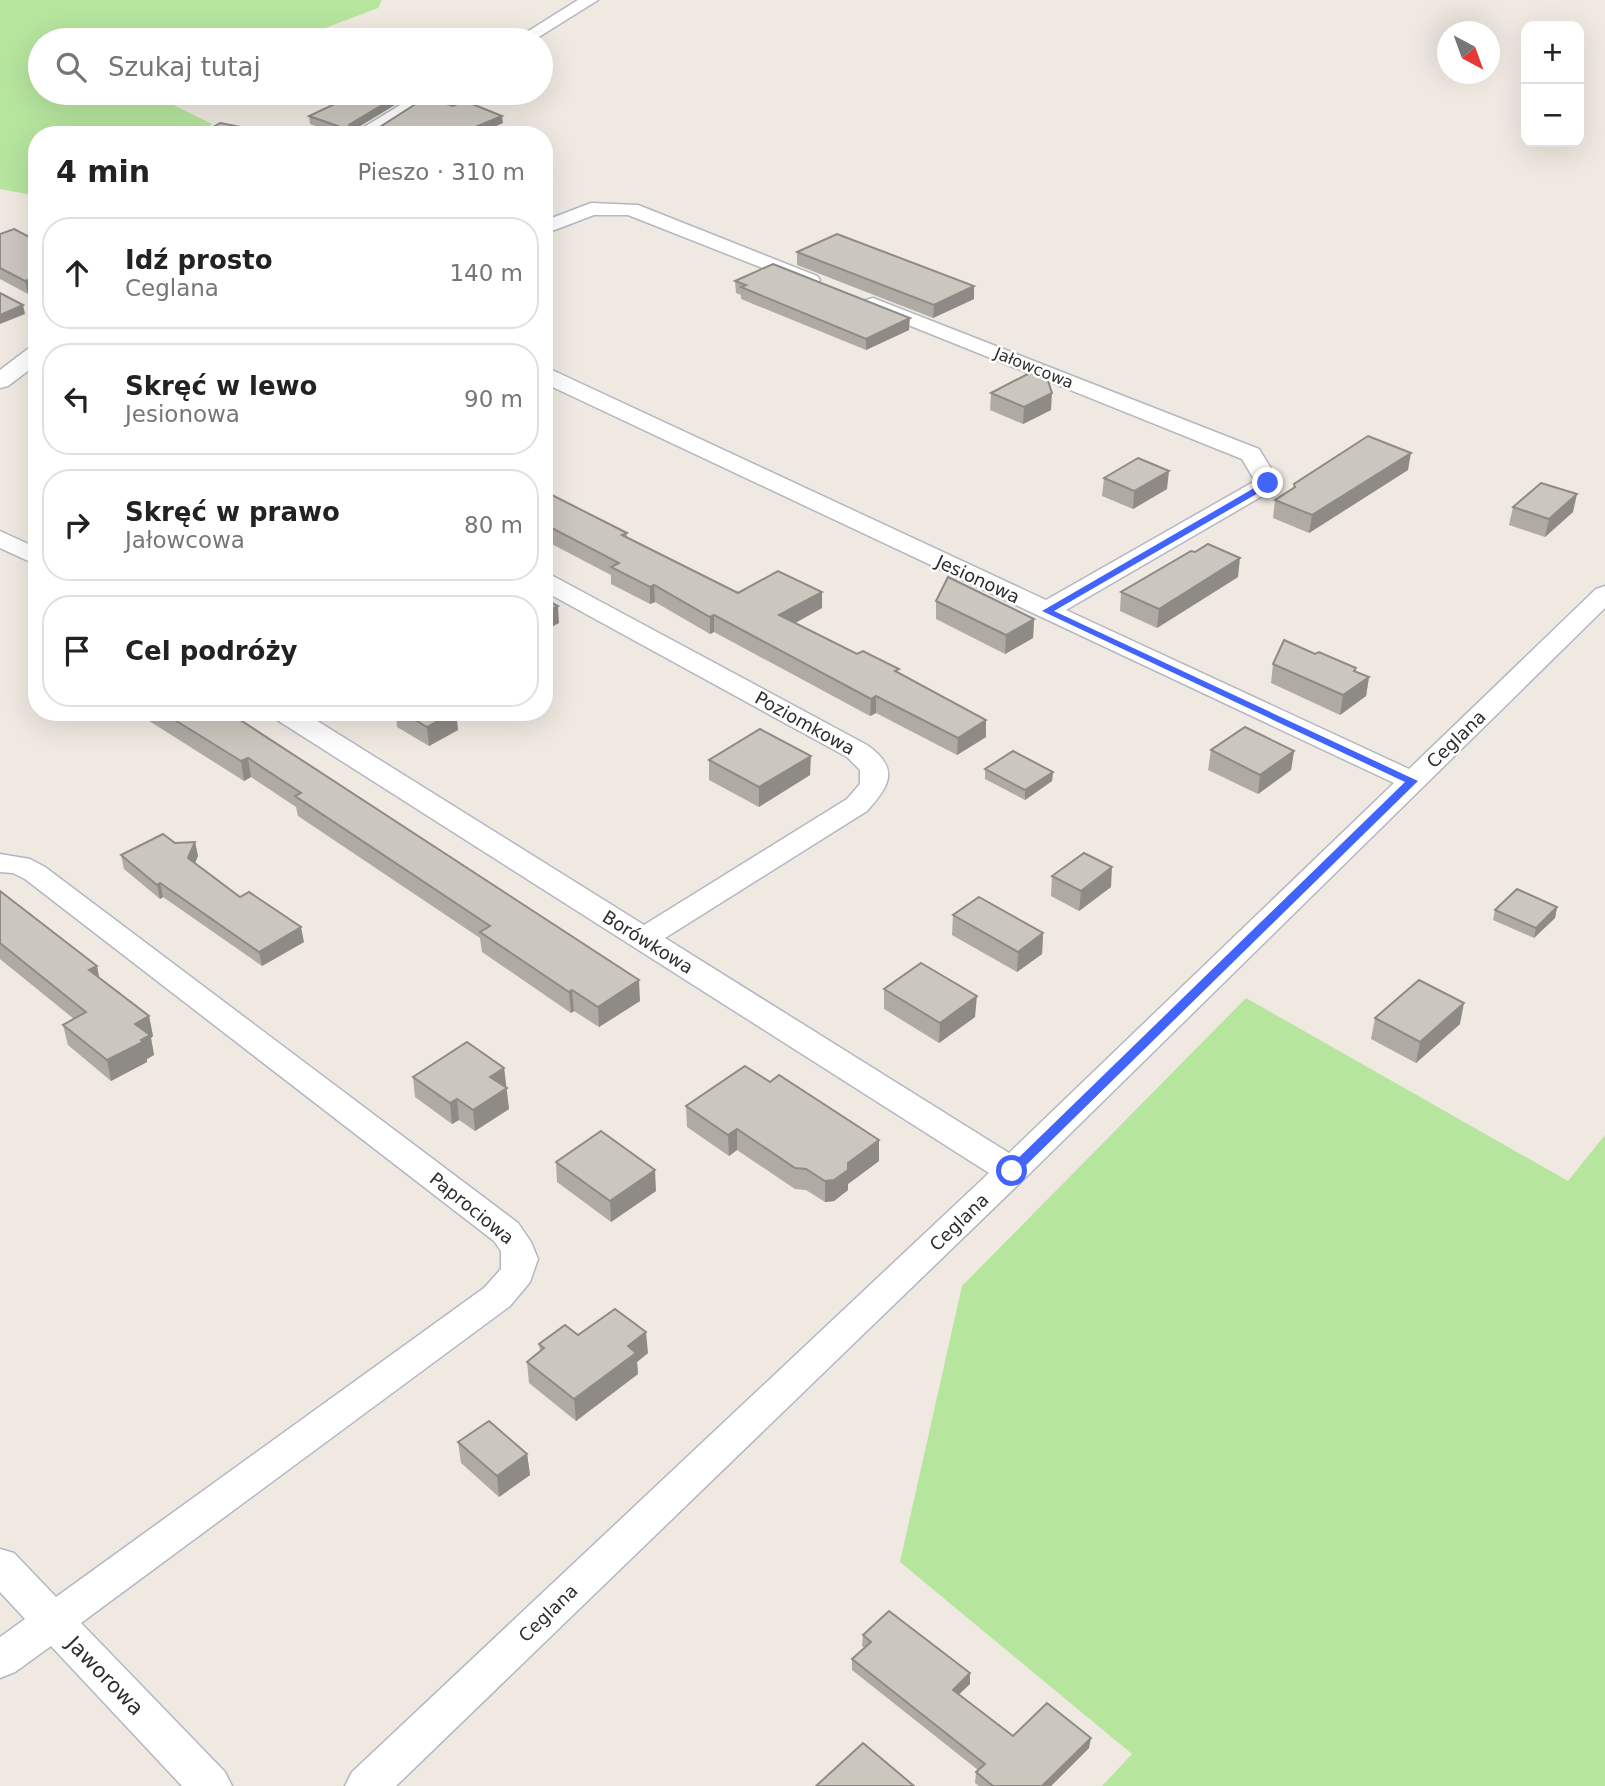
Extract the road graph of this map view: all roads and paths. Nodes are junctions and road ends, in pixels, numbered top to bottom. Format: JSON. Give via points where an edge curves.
{"nodes":[{"id":1,"x":590,"y":0,"type":"edge"},
{"id":2,"x":542,"y":28,"type":"edge"},
{"id":3,"x":411,"y":105,"type":"edge"},
{"id":4,"x":375,"y":126,"type":"edge"},
{"id":5,"x":553,"y":224,"type":"edge"},
{"id":6,"x":825,"y":285,"type":"edge"},
{"id":7,"x":851,"y":296,"type":"edge"},
{"id":8,"x":28,"y":360,"type":"edge"},
{"id":9,"x":553,"y":379,"type":"edge"},
{"id":10,"x":0,"y":381,"type":"edge"},
{"id":11,"x":0,"y":538,"type":"edge"},
{"id":12,"x":28,"y":553,"type":"edge"},
{"id":13,"x":553,"y":586,"type":"edge"},
{"id":14,"x":1605,"y":594,"type":"edge"},
{"id":15,"x":1046,"y":611,"type":"junction"},
{"id":16,"x":298,"y":721,"type":"edge"},
{"id":17,"x":1412,"y":781,"type":"junction"},
{"id":18,"x":0,"y":863,"type":"edge"},
{"id":19,"x":643,"y":939,"type":"junction"},
{"id":20,"x":1012,"y":1171,"type":"junction"},
{"id":21,"x":0,"y":1566,"type":"edge"},
{"id":22,"x":52,"y":1622,"type":"junction"},
{"id":23,"x":0,"y":1660,"type":"edge"},
{"id":24,"x":210,"y":1786,"type":"edge"},
{"id":25,"x":367,"y":1786,"type":"edge"}],
"edges":[{"from":1,"to":2,"type":"street"},
{"from":3,"to":4,"type":"street"},
{"from":5,"to":6,"type":"street","via":[[591,209],[631,209]]},
{"from":7,"to":15,"type":"street","name":"Jałowcowa","via":[[1251,454],[1268,483]]},
{"from":8,"to":10,"type":"street"},
{"from":9,"to":15,"type":"street","name":"Jesionowa"},
{"from":11,"to":12,"type":"street"},
{"from":13,"to":19,"type":"street","name":"Poziomkowa","via":[[857,751],[875,769],[874,786],[857,805]]},
{"from":14,"to":17,"type":"street","name":"Ceglana"},
{"from":15,"to":17,"type":"street","name":"Jesionowa"},
{"from":16,"to":19,"type":"street","name":"Borówkowa"},
{"from":17,"to":20,"type":"street","name":"Ceglana"},
{"from":18,"to":22,"type":"street","name":"Paprociowa","via":[[20,865],[35,873],[506,1232],[519,1247],[522,1263],[514,1280],[497,1297]]},
{"from":19,"to":20,"type":"street","name":"Borówkowa"},
{"from":20,"to":25,"type":"street","name":"Ceglana"},
{"from":21,"to":22,"type":"street","name":"Jaworowa"},
{"from":22,"to":23,"type":"street"},
{"from":22,"to":24,"type":"street","name":"Jaworowa"}]}
